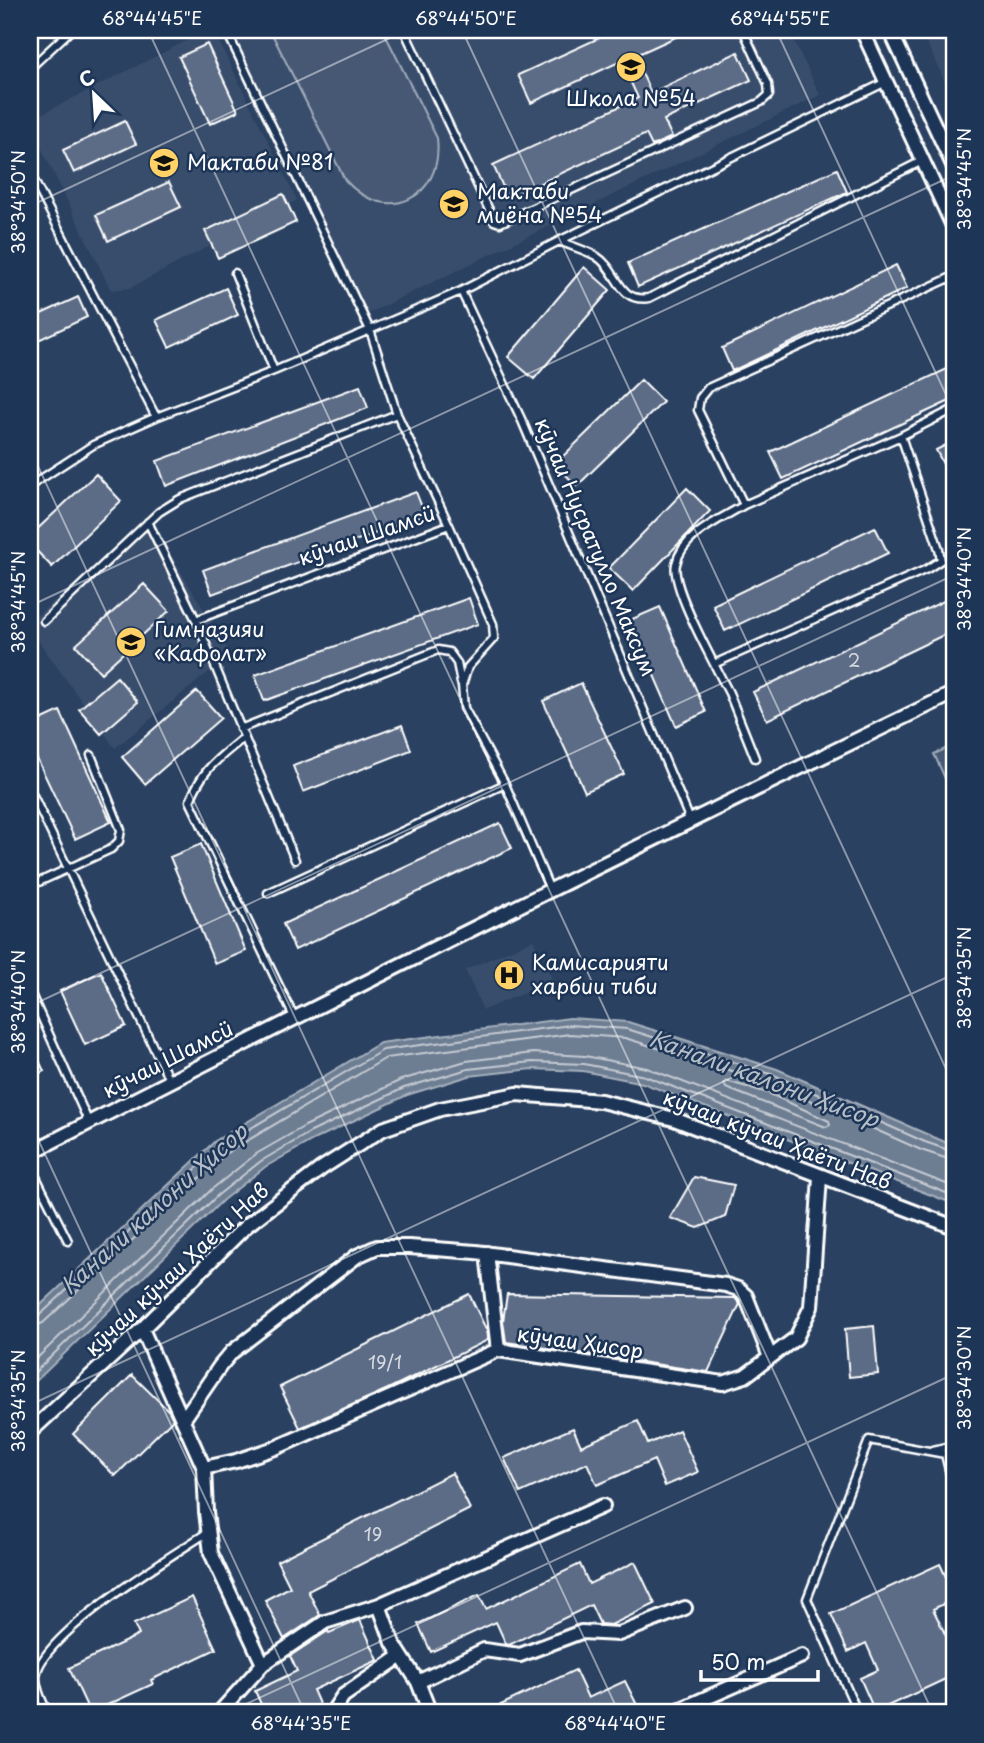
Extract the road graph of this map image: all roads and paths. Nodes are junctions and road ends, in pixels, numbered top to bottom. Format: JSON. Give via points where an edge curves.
{"nodes":[{"id":1,"x":71,"y":30,"type":"edge"},
{"id":2,"x":226,"y":30,"type":"edge"},
{"id":3,"x":404,"y":30,"type":"edge"},
{"id":4,"x":743,"y":30,"type":"edge"},
{"id":5,"x":862,"y":30,"type":"edge"},
{"id":6,"x":890,"y":30,"type":"edge"},
{"id":7,"x":30,"y":68,"type":"edge"},
{"id":8,"x":886,"y":82,"type":"junction"},
{"id":9,"x":922,"y":161,"type":"junction"},
{"id":10,"x":954,"y":167,"type":"edge"},
{"id":11,"x":30,"y":173,"type":"edge"},
{"id":12,"x":954,"y":228,"type":"edge"},
{"id":13,"x":559,"y":241,"type":"junction"},
{"id":14,"x":235,"y":273,"type":"dead end"},
{"id":15,"x":954,"y":276,"type":"edge"},
{"id":16,"x":461,"y":291,"type":"junction"},
{"id":17,"x":370,"y":330,"type":"junction"},
{"id":18,"x":274,"y":371,"type":"junction"},
{"id":19,"x":954,"y":409,"type":"edge"},
{"id":20,"x":397,"y":414,"type":"junction"},
{"id":21,"x":156,"y":417,"type":"junction"},
{"id":22,"x":901,"y":436,"type":"junction"},
{"id":23,"x":30,"y":486,"type":"edge"},
{"id":24,"x":744,"y":505,"type":"junction"},
{"id":25,"x":148,"y":522,"type":"junction"},
{"id":26,"x":449,"y":525,"type":"junction"},
{"id":27,"x":196,"y":620,"type":"junction"},
{"id":28,"x":44,"y":621,"type":"dead end"},
{"id":29,"x":714,"y":664,"type":"junction"},
{"id":30,"x":462,"y":685,"type":"junction"},
{"id":31,"x":954,"y":693,"type":"edge"},
{"id":32,"x":240,"y":729,"type":"junction"},
{"id":33,"x":243,"y":738,"type":"junction"},
{"id":34,"x":91,"y":754,"type":"dead end"},
{"id":35,"x":755,"y":758,"type":"dead end"},
{"id":36,"x":505,"y":784,"type":"junction"},
{"id":37,"x":30,"y":789,"type":"edge"},
{"id":38,"x":38,"y":806,"type":"junction"},
{"id":39,"x":30,"y":810,"type":"edge"},
{"id":40,"x":690,"y":820,"type":"junction"},
{"id":41,"x":295,"y":860,"type":"dead end"},
{"id":42,"x":68,"y":869,"type":"junction"},
{"id":43,"x":30,"y":886,"type":"edge"},
{"id":44,"x":550,"y":890,"type":"junction"},
{"id":45,"x":268,"y":893,"type":"dead end"},
{"id":46,"x":30,"y":992,"type":"edge"},
{"id":47,"x":32,"y":1004,"type":"edge"},
{"id":48,"x":294,"y":1017,"type":"junction"},
{"id":49,"x":170,"y":1082,"type":"junction"},
{"id":50,"x":89,"y":1122,"type":"junction"},
{"id":51,"x":30,"y":1153,"type":"edge"},
{"id":52,"x":30,"y":1166,"type":"edge"},
{"id":53,"x":820,"y":1177,"type":"junction"},
{"id":54,"x":954,"y":1227,"type":"edge"},
{"id":55,"x":68,"y":1241,"type":"dead end"},
{"id":56,"x":487,"y":1253,"type":"junction"},
{"id":57,"x":142,"y":1329,"type":"junction"},
{"id":58,"x":498,"y":1350,"type":"junction"},
{"id":59,"x":771,"y":1357,"type":"junction"},
{"id":60,"x":183,"y":1420,"type":"junction"},
{"id":61,"x":30,"y":1432,"type":"edge"},
{"id":62,"x":954,"y":1445,"type":"edge"},
{"id":63,"x":929,"y":1451,"type":"junction"},
{"id":64,"x":204,"y":1468,"type":"junction"},
{"id":65,"x":954,"y":1490,"type":"edge"},
{"id":66,"x":603,"y":1506,"type":"dead end"},
{"id":67,"x":208,"y":1532,"type":"junction"},
{"id":68,"x":379,"y":1605,"type":"junction"},
{"id":69,"x":685,"y":1608,"type":"dead end"},
{"id":70,"x":401,"y":1656,"type":"junction"},
{"id":71,"x":802,"y":1656,"type":"dead end"},
{"id":72,"x":263,"y":1664,"type":"junction"},
{"id":73,"x":418,"y":1682,"type":"junction"},
{"id":74,"x":48,"y":1713,"type":"edge"},
{"id":75,"x":219,"y":1713,"type":"edge"},
{"id":76,"x":332,"y":1713,"type":"edge"},
{"id":77,"x":430,"y":1713,"type":"edge"},
{"id":78,"x":672,"y":1713,"type":"edge"},
{"id":79,"x":858,"y":1713,"type":"edge"}],
"edges":[{"from":1,"to":7,"type":"lane"},
{"from":2,"to":17,"type":"lane"},
{"from":3,"to":4,"type":"lane","via":[[494,221],[500,223],[761,102],[769,95],[768,84]]},
{"from":5,"to":8,"type":"street"},
{"from":6,"to":10,"type":"street"},
{"from":8,"to":9,"type":"street"},
{"from":8,"to":13,"type":"lane"},
{"from":9,"to":12,"type":"street"},
{"from":9,"to":13,"type":"lane","via":[[649,298],[638,300],[627,294],[597,257]]},
{"from":11,"to":21,"type":"lane"},
{"from":13,"to":16,"type":"lane"},
{"from":14,"to":18,"type":"lane"},
{"from":15,"to":24,"type":"lane","via":[[708,388],[698,410]]},
{"from":16,"to":17,"type":"lane"},
{"from":16,"to":40,"type":"lane","name":"кӯчаи Нусратулло Максум","via":[[523,423]]},
{"from":17,"to":18,"type":"lane"},
{"from":17,"to":20,"type":"lane"},
{"from":18,"to":21,"type":"lane"},
{"from":19,"to":22,"type":"lane"},
{"from":20,"to":25,"type":"lane","via":[[180,499]]},
{"from":20,"to":26,"type":"lane"},
{"from":21,"to":23,"type":"lane","via":[[93,445]]},
{"from":22,"to":24,"type":"lane"},
{"from":22,"to":29,"type":"lane","via":[[941,560]]},
{"from":24,"to":29,"type":"lane","via":[[700,533],[676,564],[676,582]]},
{"from":25,"to":27,"type":"lane"},
{"from":25,"to":28,"type":"lane"},
{"from":26,"to":27,"type":"lane","name":"кӯчаи Шамсӣ"},
{"from":26,"to":30,"type":"lane","name":"кӯчаи Шамсӣ","via":[[493,624],[494,638],[468,667]]},
{"from":27,"to":32,"type":"lane"},
{"from":29,"to":35,"type":"lane"},
{"from":30,"to":32,"type":"lane","via":[[457,663],[449,652],[438,650]]},
{"from":30,"to":36,"type":"lane","via":[[464,708]]},
{"from":31,"to":40,"type":"street","name":"кӯчаи Шамсӣ"},
{"from":32,"to":33,"type":"lane"},
{"from":33,"to":41,"type":"lane"},
{"from":33,"to":48,"type":"lane","via":[[208,767],[191,801]]},
{"from":34,"to":42,"type":"lane","via":[[121,830],[119,841]]},
{"from":36,"to":44,"type":"lane"},
{"from":36,"to":45,"type":"lane"},
{"from":37,"to":38,"type":"lane"},
{"from":38,"to":39,"type":"lane"},
{"from":38,"to":42,"type":"lane"},
{"from":40,"to":44,"type":"street","name":"кӯчаи Шамсӣ"},
{"from":42,"to":43,"type":"lane"},
{"from":42,"to":49,"type":"lane"},
{"from":44,"to":48,"type":"street","name":"кӯчаи Шамсӣ"},
{"from":46,"to":47,"type":"lane"},
{"from":47,"to":50,"type":"lane"},
{"from":48,"to":49,"type":"street","name":"кӯчаи Шамсӣ"},
{"from":49,"to":50,"type":"street","name":"кӯчаи Шамсӣ"},
{"from":50,"to":51,"type":"street","name":"кӯчаи Шамсӣ"},
{"from":52,"to":55,"type":"lane"},
{"from":53,"to":54,"type":"street","name":"кӯчаи кӯчаи Ҳаёти Нав"},
{"from":53,"to":57,"type":"street","name":"кӯчаи кӯчаи Ҳаёти Нав","via":[[674,1119],[601,1101],[517,1094],[440,1109],[383,1129],[322,1168],[246,1226]]},
{"from":53,"to":59,"type":"street","name":"кӯчаи Ҳисор","via":[[811,1307],[796,1338]]},
{"from":56,"to":58,"type":"street"},
{"from":56,"to":59,"type":"street","via":[[738,1289],[750,1304]]},
{"from":56,"to":60,"type":"street","via":[[377,1247],[357,1256],[232,1352]]},
{"from":57,"to":60,"type":"street"},
{"from":57,"to":61,"type":"street","name":"кӯчаи кӯчаи Ҳаёти Нав"},
{"from":58,"to":59,"type":"street","name":"кӯчаи Ҳисор","via":[[723,1383],[745,1376]]},
{"from":58,"to":64,"type":"street","name":"кӯчаи Ҳисор","via":[[275,1448]]},
{"from":60,"to":64,"type":"street"},
{"from":62,"to":63,"type":"lane"},
{"from":63,"to":65,"type":"lane","via":[[945,1454]]},
{"from":63,"to":79,"type":"lane","via":[[869,1440],[807,1599]]},
{"from":64,"to":67,"type":"street"},
{"from":66,"to":68,"type":"street"},
{"from":67,"to":72,"type":"street","via":[[211,1553]]},
{"from":67,"to":74,"type":"lane","via":[[81,1619],[43,1657],[36,1677]]},
{"from":68,"to":70,"type":"street"},
{"from":68,"to":72,"type":"street","via":[[325,1622]]},
{"from":69,"to":73,"type":"street","via":[[619,1634],[581,1632],[520,1655],[484,1650]]},
{"from":70,"to":73,"type":"street"},
{"from":70,"to":76,"type":"street","via":[[343,1696]]},
{"from":71,"to":78,"type":"street"},
{"from":72,"to":75,"type":"street"},
{"from":73,"to":77,"type":"street"}]}
